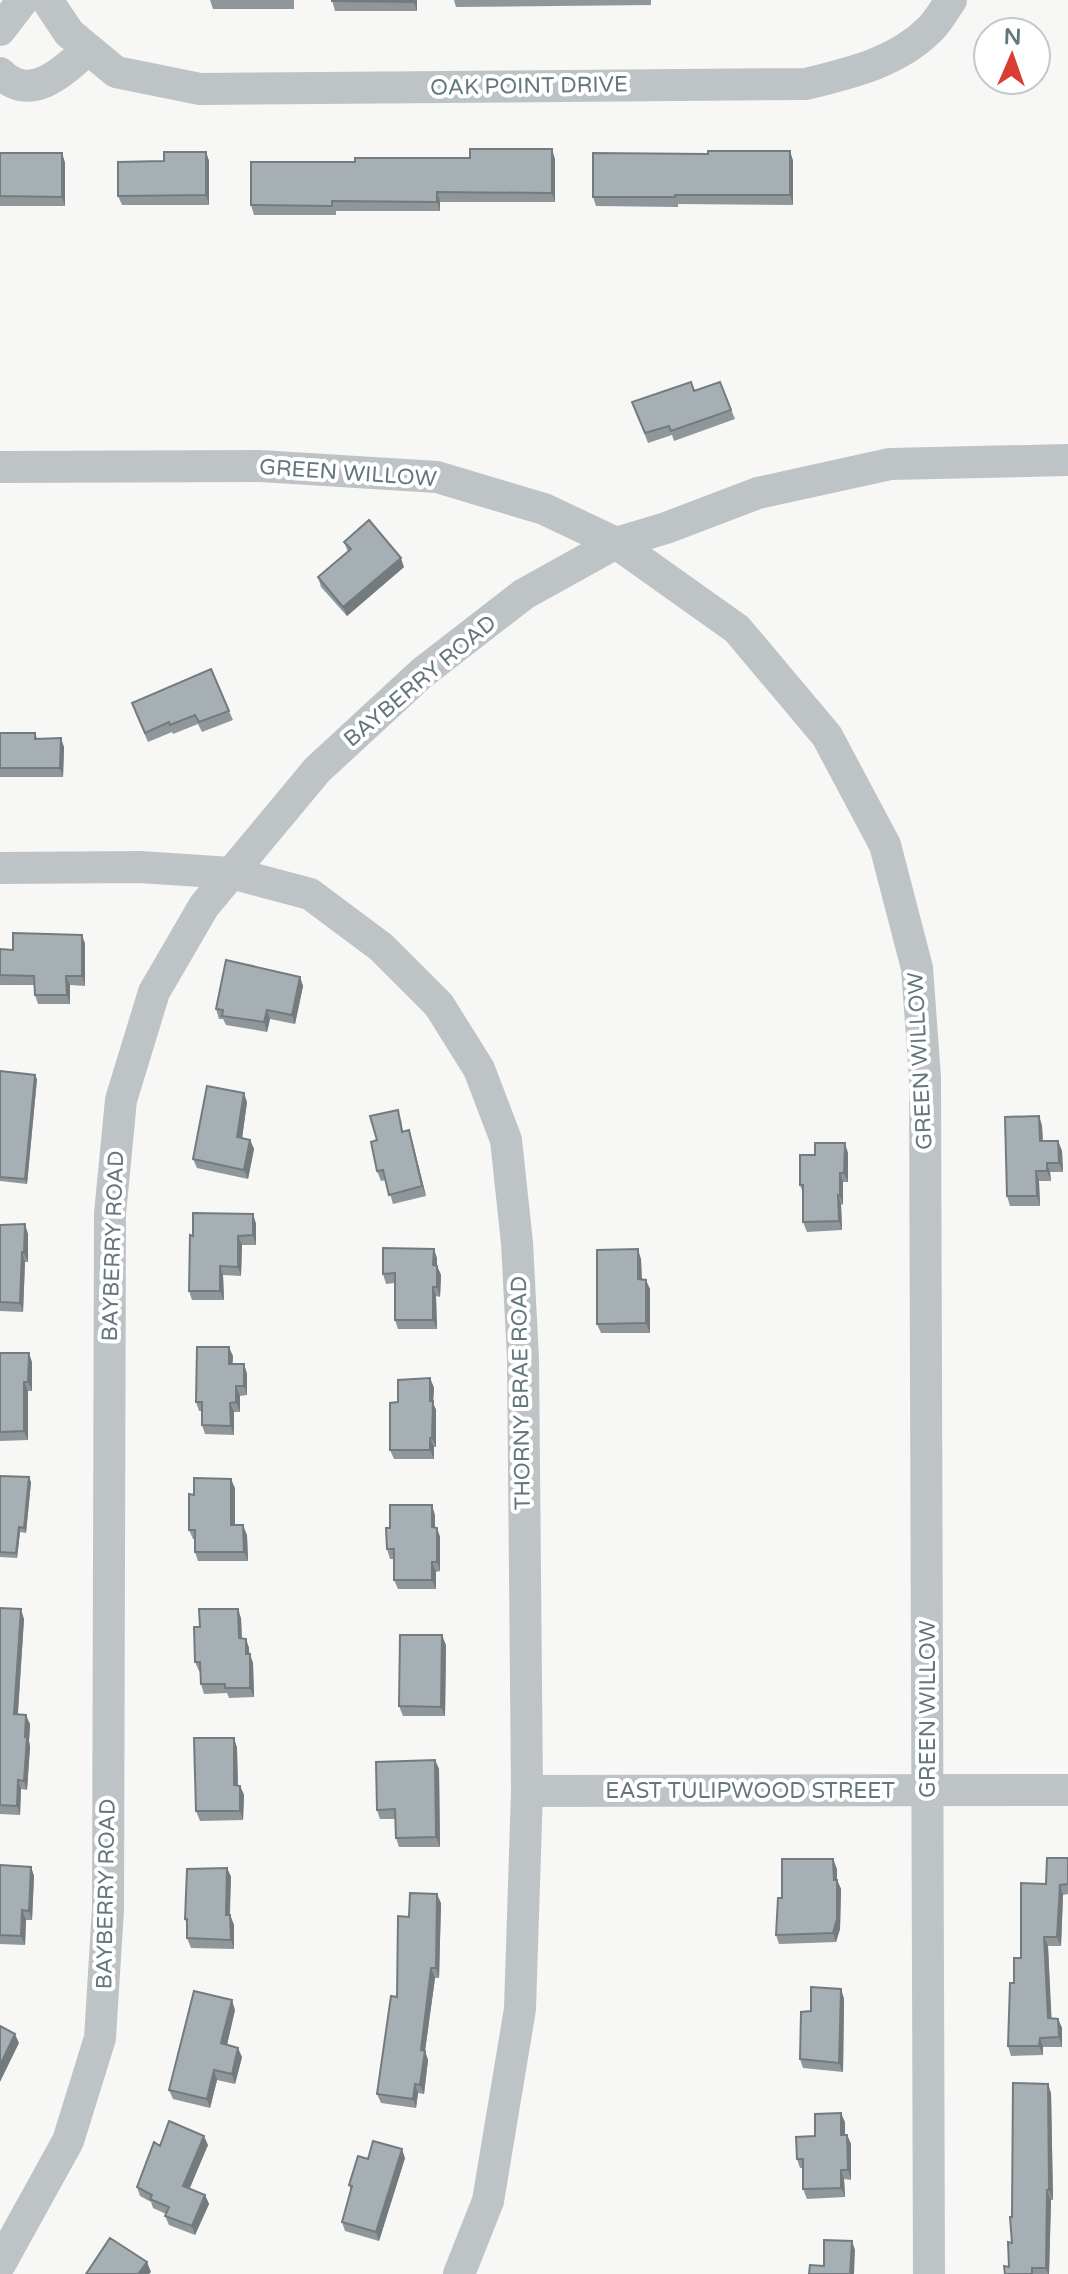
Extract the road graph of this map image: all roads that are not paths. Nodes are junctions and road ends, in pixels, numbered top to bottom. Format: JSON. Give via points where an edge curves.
{"nodes":[{"id":1,"x":23,"y":0,"type":"edge"},
{"id":2,"x":47,"y":0,"type":"edge"},
{"id":3,"x":951,"y":0,"type":"edge"},
{"id":4,"x":0,"y":30,"type":"edge"},
{"id":5,"x":88,"y":49,"type":"junction"},
{"id":6,"x":0,"y":73,"type":"edge"},
{"id":7,"x":1068,"y":460,"type":"edge"},
{"id":8,"x":0,"y":467,"type":"edge"},
{"id":9,"x":616,"y":543,"type":"junction"},
{"id":10,"x":0,"y":868,"type":"edge"},
{"id":11,"x":231,"y":873,"type":"junction"},
{"id":12,"x":928,"y":1790,"type":"junction"},
{"id":13,"x":1068,"y":1790,"type":"edge"},
{"id":14,"x":527,"y":1791,"type":"junction"},
{"id":15,"x":0,"y":2264,"type":"edge"},
{"id":16,"x":459,"y":2274,"type":"edge"},
{"id":17,"x":929,"y":2274,"type":"edge"}],
"edges":[{"from":1,"to":4,"type":"street"},
{"from":2,"to":5,"type":"street","name":"OAK POINT DRIVE","via":[[69,33]]},
{"from":3,"to":5,"type":"street","name":"OAK POINT DRIVE","via":[[930,30],[897,54],[867,69],[806,84],[200,89],[116,72]]},
{"from":5,"to":6,"type":"street","via":[[56,78],[28,86],[9,82]]},
{"from":7,"to":9,"type":"street","name":"BAYBERRY ROAD","via":[[890,464],[758,493]]},
{"from":8,"to":9,"type":"street","name":"GREEN WILLOW","via":[[260,466],[437,477],[544,509]]},
{"from":9,"to":11,"type":"street","name":"BAYBERRY ROAD","via":[[524,594],[422,673],[317,770]]},
{"from":9,"to":12,"type":"street","name":"GREEN WILLOW","via":[[737,629],[827,736],[885,845],[917,968],[925,1077]]},
{"from":10,"to":11,"type":"street","name":"THORNY BRAE ROAD","via":[[140,867]]},
{"from":11,"to":14,"type":"street","name":"THORNY BRAE ROAD","via":[[310,894],[381,947],[439,1005],[479,1069],[506,1140],[523,1358]]},
{"from":11,"to":15,"type":"street","name":"BAYBERRY ROAD","via":[[204,906],[154,992],[120,1103],[109,1222],[108,1909],[100,2038],[68,2141]]},
{"from":12,"to":13,"type":"street","name":"EAST TULIPWOOD STREET"},
{"from":12,"to":14,"type":"street","name":"EAST TULIPWOOD STREET"},
{"from":12,"to":17,"type":"street","name":"GREEN WILLOW"},
{"from":14,"to":16,"type":"street","name":"THORNY BRAE ROAD","via":[[520,2009],[488,2201]]}]}
